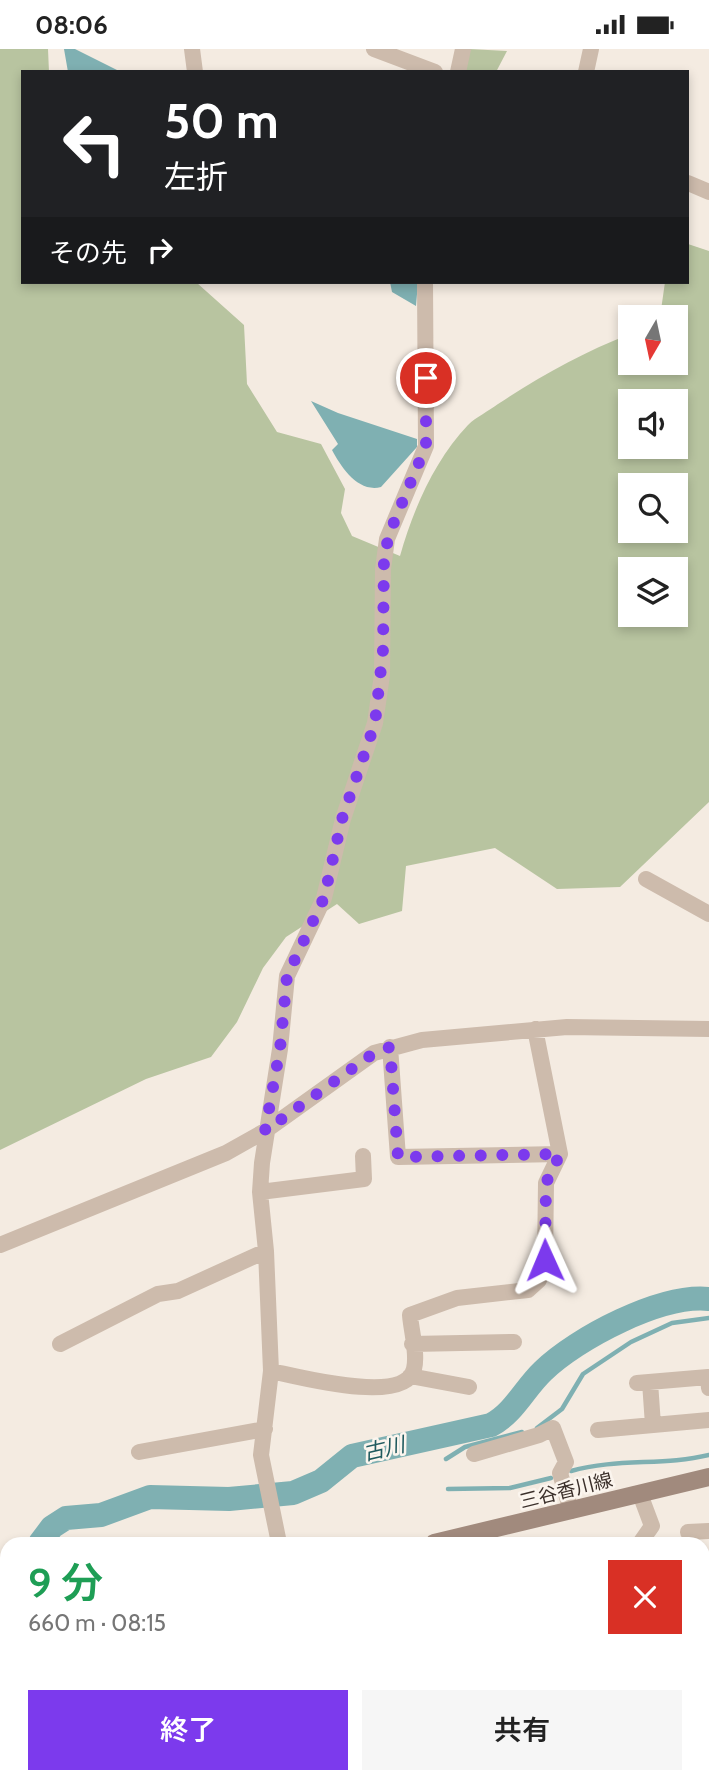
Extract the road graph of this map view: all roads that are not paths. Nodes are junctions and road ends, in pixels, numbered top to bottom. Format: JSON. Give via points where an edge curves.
{"nodes":[{"id":1,"x":192,"y":49,"type":"edge"},
{"id":2,"x":374,"y":49,"type":"edge"},
{"id":3,"x":463,"y":49,"type":"edge"},
{"id":4,"x":591,"y":49,"type":"edge"},
{"id":5,"x":195,"y":70,"type":"edge"},
{"id":6,"x":430,"y":70,"type":"edge"},
{"id":7,"x":458,"y":70,"type":"edge"},
{"id":8,"x":586,"y":70,"type":"edge"},
{"id":9,"x":689,"y":183,"type":"edge"},
{"id":10,"x":709,"y":192,"type":"edge"},
{"id":11,"x":425,"y":284,"type":"edge"},
{"id":12,"x":646,"y":879,"type":"dead end"},
{"id":13,"x":709,"y":914,"type":"edge"},
{"id":14,"x":709,"y":1028,"type":"edge"},
{"id":15,"x":535,"y":1029,"type":"junction"},
{"id":16,"x":390,"y":1047,"type":"junction"},
{"id":17,"x":265,"y":1131,"type":"junction"},
{"id":18,"x":560,"y":1154,"type":"junction"},
{"id":19,"x":363,"y":1156,"type":"dead end"},
{"id":20,"x":260,"y":1192,"type":"junction"},
{"id":21,"x":0,"y":1245,"type":"edge"},
{"id":22,"x":266,"y":1251,"type":"junction"},
{"id":23,"x":514,"y":1342,"type":"dead end"},
{"id":24,"x":60,"y":1344,"type":"dead end"},
{"id":25,"x":412,"y":1344,"type":"junction"},
{"id":26,"x":271,"y":1371,"type":"junction"},
{"id":27,"x":410,"y":1376,"type":"junction"},
{"id":28,"x":469,"y":1387,"type":"dead end"},
{"id":29,"x":709,"y":1388,"type":"edge"},
{"id":30,"x":709,"y":1420,"type":"edge"},
{"id":31,"x":653,"y":1425,"type":"junction"},
{"id":32,"x":265,"y":1429,"type":"junction"},
{"id":33,"x":598,"y":1430,"type":"dead end"},
{"id":34,"x":139,"y":1452,"type":"dead end"},
{"id":35,"x":474,"y":1454,"type":"dead end"},
{"id":36,"x":709,"y":1477,"type":"edge"},
{"id":37,"x":639,"y":1494,"type":"junction"},
{"id":38,"x":571,"y":1511,"type":"junction"},
{"id":39,"x":709,"y":1531,"type":"edge"},
{"id":40,"x":688,"y":1532,"type":"dead end"},
{"id":41,"x":278,"y":1537,"type":"edge"},
{"id":42,"x":459,"y":1537,"type":"edge"},
{"id":43,"x":644,"y":1537,"type":"edge"}],
"edges":[{"from":1,"to":5,"type":"street"},
{"from":2,"to":6,"type":"street"},
{"from":3,"to":7,"type":"street"},
{"from":4,"to":8,"type":"street"},
{"from":9,"to":10,"type":"street"},
{"from":11,"to":17,"type":"street","via":[[426,446],[384,553],[383,662],[375,723],[342,819],[324,898],[287,976]]},
{"from":12,"to":13,"type":"street"},
{"from":14,"to":15,"type":"street"},
{"from":15,"to":16,"type":"street"},
{"from":15,"to":18,"type":"street"},
{"from":16,"to":17,"type":"street","via":[[374,1053]]},
{"from":16,"to":18,"type":"street","via":[[398,1157]]},
{"from":17,"to":20,"type":"street"},
{"from":17,"to":21,"type":"street","via":[[150,1187]]},
{"from":18,"to":25,"type":"street","via":[[546,1183],[545,1260],[539,1280],[528,1290],[457,1298],[410,1315]]},
{"from":19,"to":20,"type":"street","via":[[364,1179]]},
{"from":20,"to":22,"type":"street"},
{"from":22,"to":24,"type":"street","via":[[178,1291],[158,1294]]},
{"from":22,"to":26,"type":"street"},
{"from":23,"to":25,"type":"street"},
{"from":25,"to":27,"type":"street","via":[[415,1368]]},
{"from":26,"to":27,"type":"street","via":[[365,1389],[388,1386]]},
{"from":26,"to":32,"type":"street"},
{"from":27,"to":28,"type":"street"},
{"from":29,"to":31,"type":"street","via":[[708,1377],[643,1382]]},
{"from":30,"to":31,"type":"street"},
{"from":31,"to":33,"type":"street"},
{"from":32,"to":34,"type":"street"},
{"from":32,"to":41,"type":"street","via":[[261,1455]]},
{"from":35,"to":38,"type":"street","via":[[552,1428],[566,1462],[560,1473]]},
{"from":36,"to":37,"type":"main road","name":"三谷香川線"},
{"from":37,"to":38,"type":"main road","name":"三谷香川線"},
{"from":37,"to":43,"type":"street","via":[[652,1526]]},
{"from":38,"to":42,"type":"main road","name":"三谷香川線"},
{"from":39,"to":40,"type":"street"}]}
